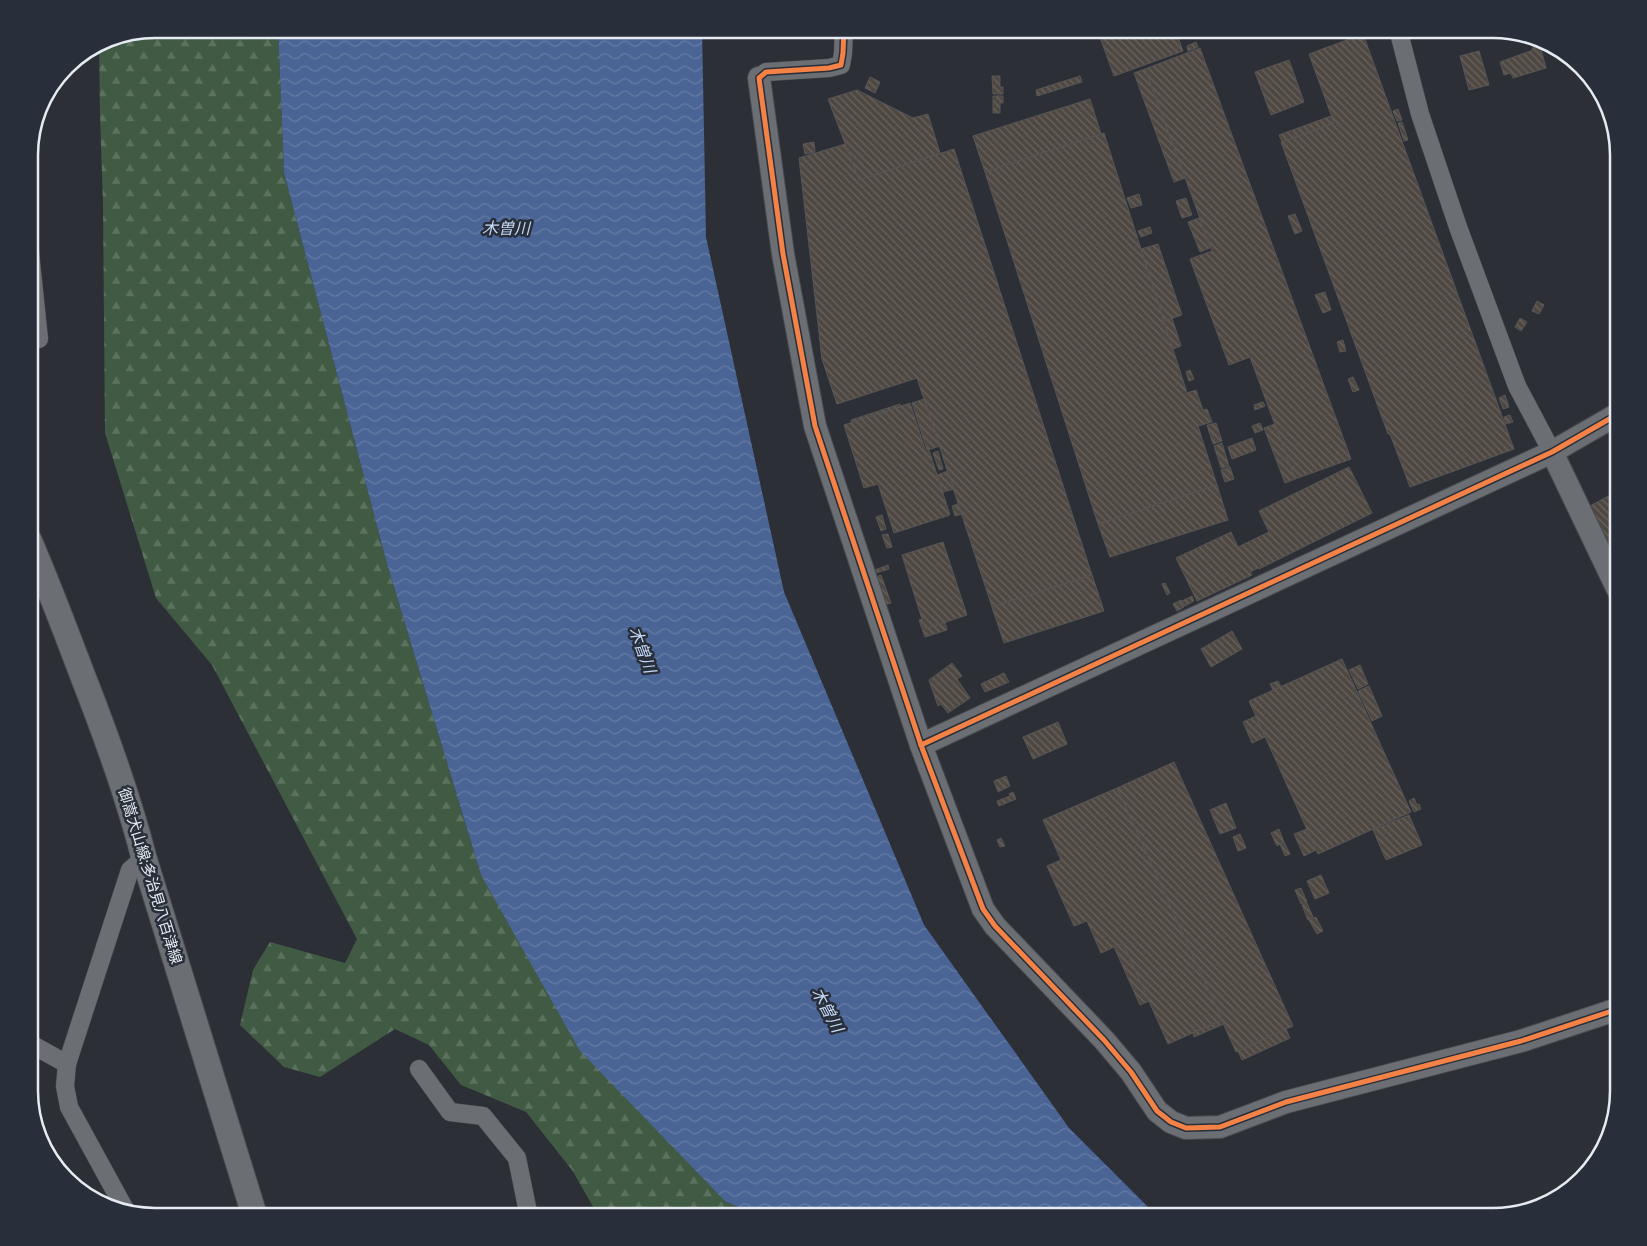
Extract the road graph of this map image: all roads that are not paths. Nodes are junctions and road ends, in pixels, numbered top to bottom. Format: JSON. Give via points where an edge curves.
{"nodes":[{"id":1,"x":844,"y":38,"type":"edge"},
{"id":2,"x":1400,"y":38,"type":"edge"},
{"id":3,"x":759,"y":78,"type":"joint"},
{"id":4,"x":1610,"y":419,"type":"edge"},
{"id":5,"x":1552,"y":452,"type":"junction"},
{"id":6,"x":38,"y":560,"type":"edge"},
{"id":7,"x":1610,"y":573,"type":"edge"},
{"id":8,"x":922,"y":746,"type":"junction"},
{"id":9,"x":144,"y":858,"type":"junction"},
{"id":10,"x":1610,"y":1012,"type":"edge"},
{"id":11,"x":38,"y":1048,"type":"edge"},
{"id":12,"x":67,"y":1064,"type":"junction"},
{"id":13,"x":419,"y":1069,"type":"dead end"},
{"id":14,"x":122,"y":1203,"type":"edge"},
{"id":15,"x":252,"y":1208,"type":"edge"},
{"id":16,"x":527,"y":1208,"type":"edge"}],
"edges":[{"from":1,"to":3,"type":"street","via":[[841,65],[766,72]]},
{"from":2,"to":5,"type":"street","via":[[1420,114],[1458,227],[1517,386]]},
{"from":3,"to":8,"type":"street","via":[[783,254],[815,426]]},
{"from":4,"to":5,"type":"street"},
{"from":5,"to":7,"type":"street"},
{"from":5,"to":8,"type":"street"},
{"from":6,"to":9,"type":"main road","name":"御嵩犬山線;多治見八百津線","via":[[108,740]]},
{"from":8,"to":10,"type":"street","via":[[983,909],[995,926],[1104,1040],[1157,1111],[1186,1128],[1220,1127],[1286,1102],[1521,1041]]},
{"from":9,"to":12,"type":"street","via":[[130,870]]},
{"from":9,"to":15,"type":"main road","name":"御嵩犬山線;多治見八百津線"},
{"from":11,"to":12,"type":"street"},
{"from":12,"to":14,"type":"street","via":[[65,1086],[69,1107]]},
{"from":13,"to":16,"type":"street","via":[[450,1112],[483,1116],[517,1158]]}]}
